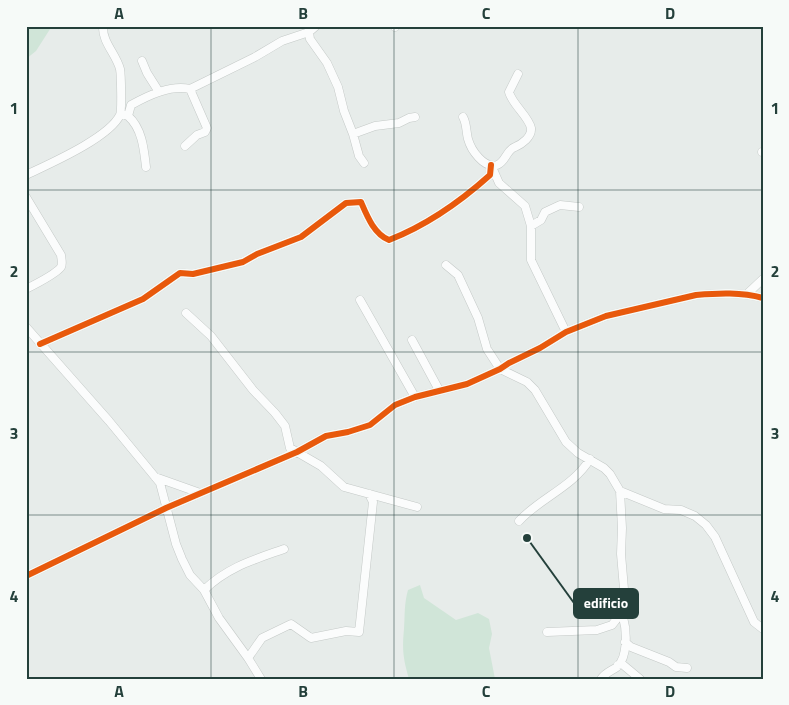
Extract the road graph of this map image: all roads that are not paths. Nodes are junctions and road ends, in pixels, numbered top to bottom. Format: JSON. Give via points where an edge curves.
{"nodes":[{"id":1,"x":103,"y":26,"type":"edge"},
{"id":2,"x":316,"y":26,"type":"edge"},
{"id":3,"x":309,"y":32,"type":"junction"},
{"id":4,"x":142,"y":61,"type":"dead end"},
{"id":5,"x":518,"y":74,"type":"dead end"},
{"id":6,"x":190,"y":88,"type":"junction"},
{"id":7,"x":160,"y":92,"type":"junction"},
{"id":8,"x":124,"y":114,"type":"junction"},
{"id":9,"x":464,"y":117,"type":"dead end"},
{"id":10,"x":415,"y":118,"type":"dead end"},
{"id":11,"x":353,"y":134,"type":"junction"},
{"id":12,"x":185,"y":146,"type":"dead end"},
{"id":13,"x":364,"y":163,"type":"dead end"},
{"id":14,"x":491,"y":165,"type":"junction"},
{"id":15,"x":146,"y":168,"type":"dead end"},
{"id":16,"x":26,"y":174,"type":"edge"},
{"id":17,"x":26,"y":197,"type":"edge"},
{"id":18,"x":579,"y":208,"type":"dead end"},
{"id":19,"x":531,"y":226,"type":"junction"},
{"id":20,"x":446,"y":265,"type":"dead end"},
{"id":21,"x":763,"y":279,"type":"edge"},
{"id":22,"x":26,"y":290,"type":"edge"},
{"id":23,"x":747,"y":294,"type":"junction"},
{"id":24,"x":763,"y":298,"type":"edge"},
{"id":25,"x":360,"y":300,"type":"dead end"},
{"id":26,"x":186,"y":313,"type":"dead end"},
{"id":27,"x":26,"y":327,"type":"edge"},
{"id":28,"x":566,"y":332,"type":"junction"},
{"id":29,"x":412,"y":340,"type":"dead end"},
{"id":30,"x":40,"y":344,"type":"junction"},
{"id":31,"x":500,"y":370,"type":"junction"},
{"id":32,"x":439,"y":390,"type":"junction"},
{"id":33,"x":415,"y":397,"type":"junction"},
{"id":34,"x":297,"y":452,"type":"junction"},
{"id":35,"x":590,"y":459,"type":"junction"},
{"id":36,"x":154,"y":476,"type":"junction"},
{"id":37,"x":620,"y":492,"type":"junction"},
{"id":38,"x":200,"y":493,"type":"junction"},
{"id":39,"x":369,"y":494,"type":"junction"},
{"id":40,"x":417,"y":507,"type":"dead end"},
{"id":41,"x":166,"y":508,"type":"junction"},
{"id":42,"x":519,"y":521,"type":"dead end"},
{"id":43,"x":284,"y":550,"type":"dead end"},
{"id":44,"x":27,"y":575,"type":"edge"},
{"id":45,"x":204,"y":590,"type":"junction"},
{"id":46,"x":619,"y":616,"type":"junction"},
{"id":47,"x":763,"y":629,"type":"edge"},
{"id":48,"x":547,"y":632,"type":"dead end"},
{"id":49,"x":625,"y":642,"type":"junction"},
{"id":50,"x":248,"y":658,"type":"junction"},
{"id":51,"x":618,"y":665,"type":"junction"},
{"id":52,"x":688,"y":668,"type":"dead end"},
{"id":53,"x":261,"y":679,"type":"edge"},
{"id":54,"x":601,"y":679,"type":"edge"},
{"id":55,"x":640,"y":679,"type":"edge"}],
"edges":[{"from":1,"to":8,"type":"street","via":[[104,36],[120,69]]},
{"from":2,"to":3,"type":"street"},
{"from":3,"to":6,"type":"street","via":[[282,41]]},
{"from":3,"to":11,"type":"street","via":[[310,40],[338,87]]},
{"from":4,"to":7,"type":"street"},
{"from":5,"to":14,"type":"street","via":[[509,92],[531,131],[525,142],[511,148],[502,162]]},
{"from":6,"to":7,"type":"street"},
{"from":6,"to":12,"type":"street","via":[[207,128]]},
{"from":7,"to":8,"type":"street","via":[[131,105]]},
{"from":8,"to":15,"type":"street","via":[[134,121]]},
{"from":8,"to":16,"type":"street","via":[[104,132],[66,156]]},
{"from":9,"to":14,"type":"street","via":[[471,147],[484,163]]},
{"from":10,"to":11,"type":"street"},
{"from":11,"to":13,"type":"street"},
{"from":14,"to":19,"type":"street","via":[[499,183],[525,206]]},
{"from":14,"to":30,"type":"street","via":[[490,175],[475,189],[431,218],[389,240],[382,237],[367,217],[361,202],[346,203],[301,237],[243,262],[194,274],[180,274],[143,299]]},
{"from":17,"to":22,"type":"street","via":[[61,255],[62,263],[56,272]]},
{"from":18,"to":19,"type":"street","via":[[560,205],[545,212],[541,220]]},
{"from":19,"to":28,"type":"street","via":[[531,260]]},
{"from":20,"to":31,"type":"street","via":[[458,275],[478,318],[487,349]]},
{"from":21,"to":23,"type":"street"},
{"from":23,"to":24,"type":"street"},
{"from":23,"to":28,"type":"street","via":[[696,295],[606,316]]},
{"from":25,"to":33,"type":"street"},
{"from":26,"to":34,"type":"street","via":[[212,336],[275,413],[285,426],[290,448]]},
{"from":27,"to":30,"type":"street"},
{"from":28,"to":31,"type":"street"},
{"from":29,"to":32,"type":"street"},
{"from":30,"to":36,"type":"street"},
{"from":31,"to":32,"type":"street","via":[[468,384]]},
{"from":31,"to":35,"type":"street","via":[[527,382],[566,442]]},
{"from":32,"to":33,"type":"street"},
{"from":33,"to":34,"type":"street","via":[[389,408],[370,425],[326,436]]},
{"from":34,"to":38,"type":"street"},
{"from":34,"to":39,"type":"street","via":[[321,466],[344,487]]},
{"from":35,"to":37,"type":"street","via":[[610,474]]},
{"from":35,"to":42,"type":"street","via":[[567,484]]},
{"from":36,"to":38,"type":"street"},
{"from":36,"to":41,"type":"street","via":[[160,483]]},
{"from":37,"to":46,"type":"street","via":[[624,589]]},
{"from":37,"to":47,"type":"street","via":[[664,509],[681,510],[706,525],[715,537],[754,622]]},
{"from":38,"to":41,"type":"street"},
{"from":39,"to":40,"type":"street"},
{"from":39,"to":50,"type":"street","via":[[373,502],[359,632],[346,631],[311,638],[291,624],[262,638]]},
{"from":41,"to":44,"type":"street"},
{"from":41,"to":45,"type":"street","via":[[182,559]]},
{"from":43,"to":45,"type":"street","via":[[238,565]]},
{"from":45,"to":50,"type":"street","via":[[219,618]]},
{"from":46,"to":48,"type":"street","via":[[612,625],[597,630]]},
{"from":46,"to":49,"type":"street","via":[[623,617],[626,625]]},
{"from":49,"to":51,"type":"street","via":[[624,654]]},
{"from":49,"to":52,"type":"street","via":[[676,667]]},
{"from":50,"to":53,"type":"street"},
{"from":51,"to":54,"type":"street"},
{"from":51,"to":55,"type":"street","via":[[622,664]]}]}
